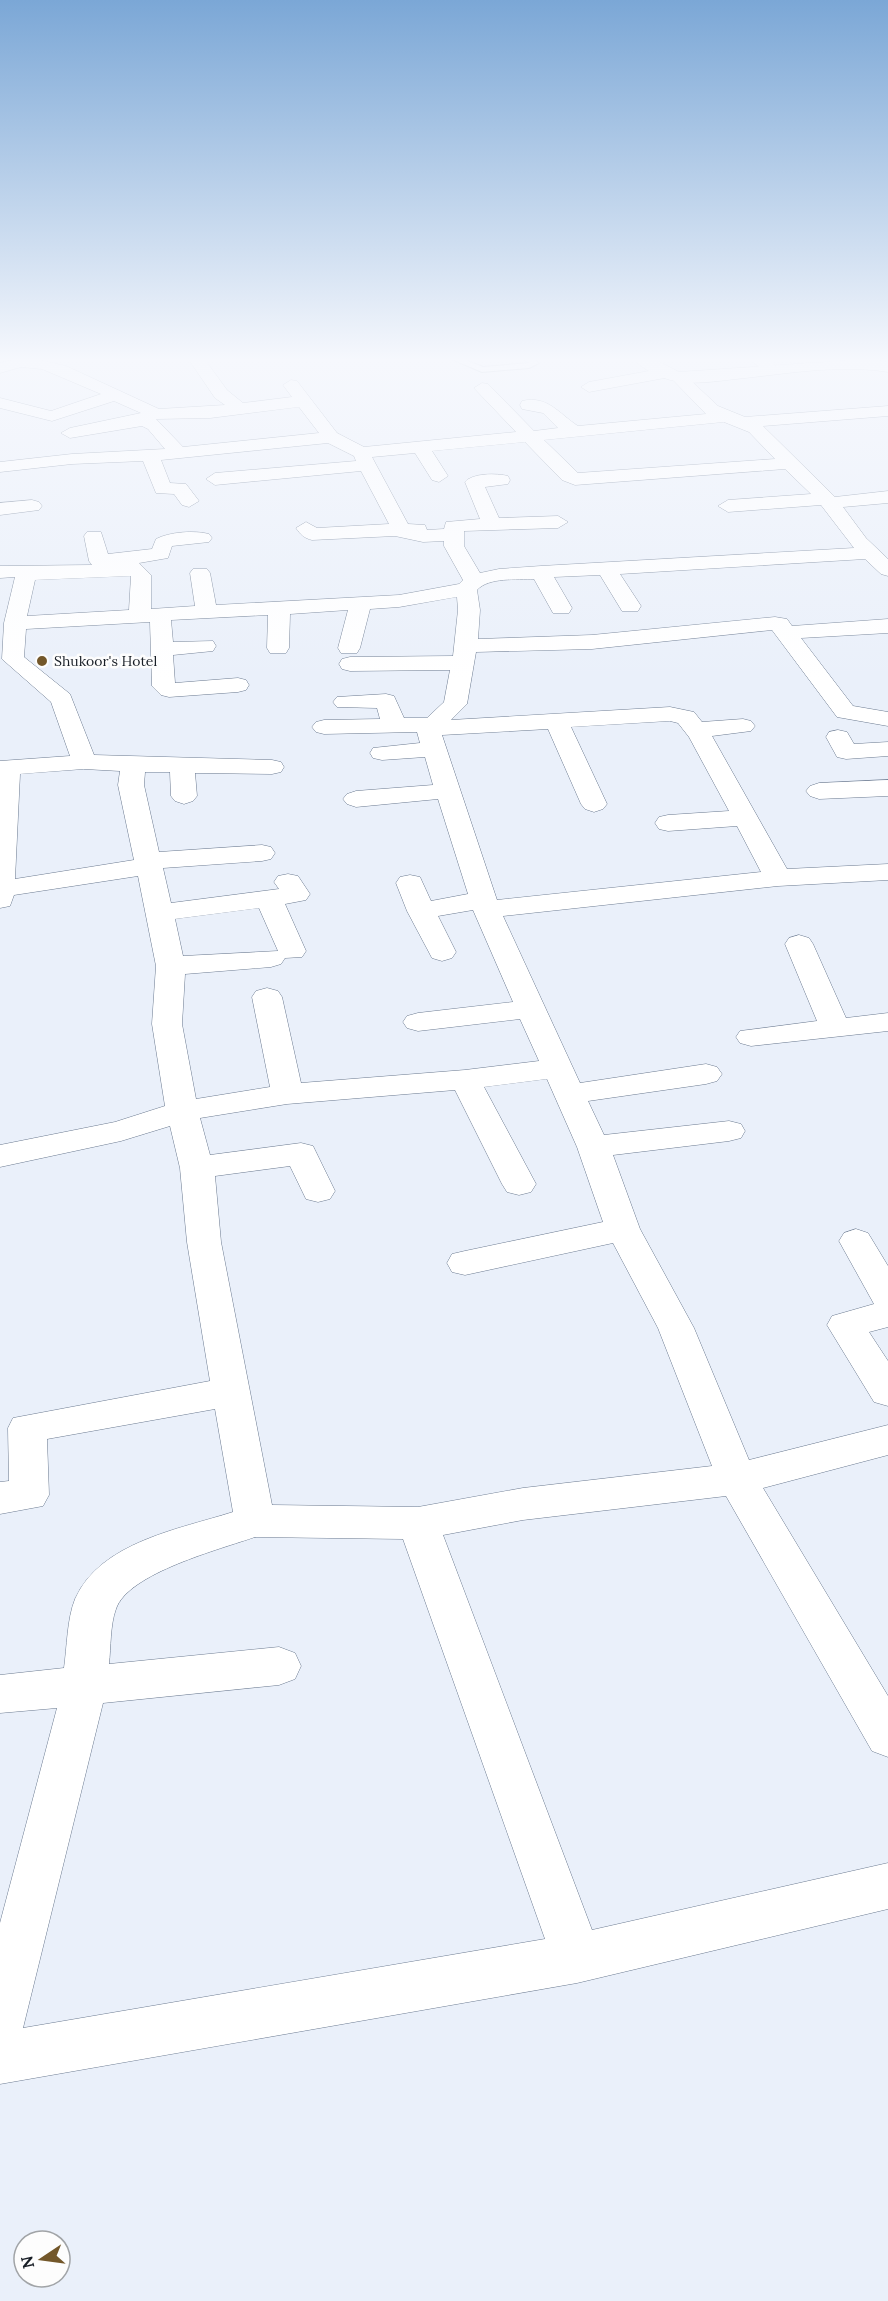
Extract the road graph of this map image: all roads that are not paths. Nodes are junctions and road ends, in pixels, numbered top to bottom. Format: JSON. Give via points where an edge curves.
{"nodes":[{"id":1,"x":24,"y":464,"type":"edge"},
{"id":2,"x":74,"y":464,"type":"edge"},
{"id":3,"x":153,"y":464,"type":"edge"},
{"id":4,"x":324,"y":464,"type":"edge"},
{"id":5,"x":366,"y":464,"type":"edge"},
{"id":6,"x":432,"y":464,"type":"edge"},
{"id":7,"x":558,"y":464,"type":"edge"},
{"id":8,"x":779,"y":464,"type":"edge"},
{"id":9,"x":791,"y":464,"type":"edge"},
{"id":10,"x":0,"y":467,"type":"edge"},
{"id":11,"x":440,"y":476,"type":"dead end"},
{"id":12,"x":215,"y":479,"type":"dead end"},
{"id":13,"x":501,"y":480,"type":"dead end"},
{"id":14,"x":80,"y":481,"type":"dead end"},
{"id":15,"x":888,"y":497,"type":"edge"},
{"id":16,"x":189,"y":501,"type":"dead end"},
{"id":17,"x":827,"y":501,"type":"junction"},
{"id":18,"x":32,"y":506,"type":"dead end"},
{"id":19,"x":728,"y":506,"type":"dead end"},
{"id":20,"x":0,"y":509,"type":"edge"},
{"id":21,"x":384,"y":516,"type":"junction"},
{"id":22,"x":309,"y":518,"type":"dead end"},
{"id":23,"x":558,"y":522,"type":"dead end"},
{"id":24,"x":492,"y":524,"type":"junction"},
{"id":25,"x":453,"y":530,"type":"junction"},
{"id":26,"x":94,"y":536,"type":"dead end"},
{"id":27,"x":202,"y":538,"type":"dead end"},
{"id":28,"x":871,"y":553,"type":"junction"},
{"id":29,"x":129,"y":564,"type":"junction"},
{"id":30,"x":72,"y":566,"type":"dead end"},
{"id":31,"x":606,"y":568,"type":"junction"},
{"id":32,"x":888,"y":570,"type":"edge"},
{"id":33,"x":16,"y":572,"type":"edge"},
{"id":34,"x":541,"y":572,"type":"junction"},
{"id":35,"x":200,"y":573,"type":"dead end"},
{"id":36,"x":470,"y":585,"type":"junction"},
{"id":37,"x":361,"y":603,"type":"junction"},
{"id":38,"x":837,"y":605,"type":"dead end"},
{"id":39,"x":630,"y":606,"type":"dead end"},
{"id":40,"x":279,"y":608,"type":"junction"},
{"id":41,"x":561,"y":608,"type":"dead end"},
{"id":42,"x":207,"y":612,"type":"junction"},
{"id":43,"x":150,"y":614,"type":"junction"},
{"id":44,"x":15,"y":623,"type":"junction"},
{"id":45,"x":888,"y":626,"type":"edge"},
{"id":46,"x":862,"y":628,"type":"junction"},
{"id":47,"x":784,"y":633,"type":"junction"},
{"id":48,"x":592,"y":642,"type":"junction"},
{"id":49,"x":206,"y":646,"type":"dead end"},
{"id":50,"x":278,"y":648,"type":"dead end"},
{"id":51,"x":160,"y":649,"type":"junction"},
{"id":52,"x":463,"y":654,"type":"junction"},
{"id":53,"x":7,"y":660,"type":"edge"},
{"id":54,"x":597,"y":666,"type":"dead end"},
{"id":55,"x":238,"y":685,"type":"dead end"},
{"id":56,"x":345,"y":702,"type":"dead end"},
{"id":57,"x":888,"y":719,"type":"edge"},
{"id":58,"x":557,"y":722,"type":"junction"},
{"id":59,"x":394,"y":725,"type":"junction"},
{"id":60,"x":743,"y":726,"type":"dead end"},
{"id":61,"x":324,"y":727,"type":"dead end"},
{"id":62,"x":696,"y":730,"type":"junction"},
{"id":63,"x":432,"y":734,"type":"junction"},
{"id":64,"x":838,"y":738,"type":"dead end"},
{"id":65,"x":888,"y":749,"type":"edge"},
{"id":66,"x":382,"y":753,"type":"dead end"},
{"id":67,"x":84,"y":762,"type":"junction"},
{"id":68,"x":133,"y":764,"type":"junction"},
{"id":69,"x":182,"y":765,"type":"junction"},
{"id":70,"x":4,"y":767,"type":"edge"},
{"id":71,"x":272,"y":767,"type":"dead end"},
{"id":72,"x":888,"y":788,"type":"edge"},
{"id":73,"x":446,"y":791,"type":"junction"},
{"id":74,"x":819,"y":791,"type":"dead end"},
{"id":75,"x":184,"y":796,"type":"dead end"},
{"id":76,"x":356,"y":799,"type":"dead end"},
{"id":77,"x":594,"y":804,"type":"dead end"},
{"id":78,"x":744,"y":818,"type":"junction"},
{"id":79,"x":668,"y":823,"type":"dead end"},
{"id":80,"x":262,"y":853,"type":"dead end"},
{"id":81,"x":149,"y":863,"type":"junction"},
{"id":82,"x":888,"y":872,"type":"edge"},
{"id":83,"x":778,"y":878,"type":"junction"},
{"id":84,"x":410,"y":883,"type":"dead end"},
{"id":85,"x":1,"y":893,"type":"edge"},
{"id":86,"x":485,"y":904,"type":"junction"},
{"id":87,"x":422,"y":911,"type":"junction"},
{"id":88,"x":159,"y":913,"type":"junction"},
{"id":89,"x":799,"y":944,"type":"dead end"},
{"id":90,"x":442,"y":952,"type":"dead end"},
{"id":91,"x":171,"y":966,"type":"junction"},
{"id":92,"x":267,"y":997,"type":"dead end"},
{"id":93,"x":530,"y":1010,"type":"junction"},
{"id":94,"x":888,"y":1022,"type":"edge"},
{"id":95,"x":418,"y":1023,"type":"dead end"},
{"id":96,"x":835,"y":1028,"type":"junction"},
{"id":97,"x":751,"y":1037,"type":"dead end"},
{"id":98,"x":706,"y":1074,"type":"dead end"},
{"id":99,"x":465,"y":1080,"type":"junction"},
{"id":100,"x":563,"y":1081,"type":"junction"},
{"id":101,"x":287,"y":1094,"type":"junction"},
{"id":102,"x":182,"y":1111,"type":"junction"},
{"id":103,"x":729,"y":1131,"type":"dead end"},
{"id":104,"x":593,"y":1147,"type":"junction"},
{"id":105,"x":0,"y":1156,"type":"edge"},
{"id":106,"x":198,"y":1168,"type":"junction"},
{"id":107,"x":519,"y":1184,"type":"dead end"},
{"id":108,"x":318,"y":1191,"type":"dead end"},
{"id":109,"x":623,"y":1229,"type":"junction"},
{"id":110,"x":856,"y":1241,"type":"dead end"},
{"id":111,"x":465,"y":1263,"type":"dead end"},
{"id":112,"x":888,"y":1297,"type":"edge"},
{"id":113,"x":888,"y":1314,"type":"edge"},
{"id":114,"x":230,"y":1392,"type":"junction"},
{"id":115,"x":888,"y":1392,"type":"edge"},
{"id":116,"x":888,"y":1440,"type":"edge"},
{"id":117,"x":737,"y":1479,"type":"junction"},
{"id":118,"x":0,"y":1498,"type":"edge"},
{"id":119,"x":255,"y":1521,"type":"junction"},
{"id":120,"x":418,"y":1523,"type":"junction"},
{"id":121,"x":279,"y":1666,"type":"dead end"},
{"id":122,"x":84,"y":1688,"type":"junction"},
{"id":123,"x":0,"y":1694,"type":"edge"},
{"id":124,"x":888,"y":1737,"type":"edge"},
{"id":125,"x":888,"y":1886,"type":"edge"},
{"id":126,"x":577,"y":1958,"type":"junction"},
{"id":127,"x":2,"y":2009,"type":"edge"},
{"id":128,"x":0,"y":2058,"type":"edge"}],
"edges":[{"from":1,"to":10,"type":"street"},
{"from":2,"to":14,"type":"street"},
{"from":3,"to":16,"type":"street","via":[[163,489],[180,488]]},
{"from":4,"to":12,"type":"street"},
{"from":5,"to":21,"type":"street"},
{"from":6,"to":11,"type":"street"},
{"from":7,"to":8,"type":"street","via":[[574,479],[650,481]]},
{"from":9,"to":17,"type":"street"},
{"from":13,"to":24,"type":"street","via":[[474,482]]},
{"from":15,"to":17,"type":"street"},
{"from":17,"to":19,"type":"street"},
{"from":17,"to":28,"type":"street"},
{"from":18,"to":20,"type":"street"},
{"from":21,"to":22,"type":"street","via":[[312,534]]},
{"from":21,"to":25,"type":"street","via":[[411,536]]},
{"from":23,"to":24,"type":"street"},
{"from":24,"to":25,"type":"street"},
{"from":25,"to":36,"type":"street","via":[[454,546]]},
{"from":26,"to":29,"type":"street","via":[[99,561]]},
{"from":27,"to":29,"type":"street","via":[[166,541],[161,554]]},
{"from":28,"to":31,"type":"street"},
{"from":28,"to":32,"type":"street"},
{"from":29,"to":33,"type":"street"},
{"from":29,"to":43,"type":"street","via":[[141,575]]},
{"from":30,"to":33,"type":"street"},
{"from":31,"to":34,"type":"street"},
{"from":31,"to":39,"type":"street"},
{"from":33,"to":44,"type":"street"},
{"from":34,"to":36,"type":"street","via":[[499,575]]},
{"from":34,"to":41,"type":"street"},
{"from":35,"to":42,"type":"street"},
{"from":36,"to":37,"type":"street","via":[[399,601]]},
{"from":36,"to":52,"type":"street"},
{"from":37,"to":40,"type":"street"},
{"from":37,"to":52,"type":"street","via":[[349,656]]},
{"from":38,"to":46,"type":"street"},
{"from":40,"to":42,"type":"street"},
{"from":40,"to":50,"type":"street"},
{"from":42,"to":43,"type":"street"},
{"from":43,"to":44,"type":"street"},
{"from":43,"to":51,"type":"street"},
{"from":44,"to":53,"type":"street"},
{"from":45,"to":46,"type":"street"},
{"from":46,"to":47,"type":"street"},
{"from":47,"to":48,"type":"street","via":[[779,624],[770,623]]},
{"from":47,"to":57,"type":"street","via":[[845,712]]},
{"from":48,"to":52,"type":"street"},
{"from":48,"to":54,"type":"street"},
{"from":49,"to":51,"type":"street"},
{"from":51,"to":55,"type":"street","via":[[164,686],[169,690]]},
{"from":52,"to":63,"type":"street","via":[[455,704]]},
{"from":53,"to":67,"type":"street","via":[[62,699]]},
{"from":56,"to":59,"type":"street","via":[[386,702]]},
{"from":58,"to":62,"type":"street","via":[[670,714],[686,717]]},
{"from":58,"to":63,"type":"street"},
{"from":58,"to":77,"type":"street"},
{"from":59,"to":61,"type":"street"},
{"from":59,"to":63,"type":"street"},
{"from":60,"to":62,"type":"street"},
{"from":62,"to":78,"type":"street"},
{"from":63,"to":66,"type":"street"},
{"from":63,"to":73,"type":"street"},
{"from":64,"to":65,"type":"street","via":[[846,752]]},
{"from":67,"to":68,"type":"street"},
{"from":67,"to":70,"type":"street"},
{"from":68,"to":69,"type":"street"},
{"from":68,"to":81,"type":"street","via":[[131,784]]},
{"from":69,"to":71,"type":"street"},
{"from":69,"to":75,"type":"street"},
{"from":70,"to":85,"type":"street"},
{"from":72,"to":74,"type":"street"},
{"from":73,"to":76,"type":"street"},
{"from":73,"to":86,"type":"street"},
{"from":78,"to":79,"type":"street"},
{"from":78,"to":83,"type":"street"},
{"from":80,"to":81,"type":"street"},
{"from":81,"to":85,"type":"street"},
{"from":81,"to":88,"type":"street"},
{"from":82,"to":83,"type":"street"},
{"from":83,"to":86,"type":"street"},
{"from":84,"to":87,"type":"street"},
{"from":86,"to":87,"type":"street"},
{"from":86,"to":93,"type":"street"},
{"from":87,"to":90,"type":"street"},
{"from":88,"to":91,"type":"street"},
{"from":88,"to":91,"type":"street","via":[[278,890],[290,942],[282,954]]},
{"from":89,"to":96,"type":"street"},
{"from":91,"to":102,"type":"street","via":[[167,1024]]},
{"from":92,"to":101,"type":"street"},
{"from":93,"to":95,"type":"street"},
{"from":93,"to":100,"type":"street"},
{"from":94,"to":96,"type":"street"},
{"from":96,"to":97,"type":"street"},
{"from":98,"to":100,"type":"street"},
{"from":99,"to":100,"type":"street"},
{"from":99,"to":101,"type":"street"},
{"from":99,"to":107,"type":"street"},
{"from":100,"to":104,"type":"street"},
{"from":101,"to":102,"type":"street"},
{"from":102,"to":105,"type":"street","via":[[121,1131]]},
{"from":102,"to":106,"type":"street"},
{"from":103,"to":104,"type":"street"},
{"from":104,"to":109,"type":"street"},
{"from":106,"to":108,"type":"street","via":[[301,1154]]},
{"from":106,"to":114,"type":"street","via":[[204,1242]]},
{"from":109,"to":111,"type":"street"},
{"from":109,"to":117,"type":"street","via":[[676,1328]]},
{"from":110,"to":112,"type":"street"},
{"from":113,"to":115,"type":"street","via":[[845,1325]]},
{"from":114,"to":118,"type":"street","via":[[27,1428],[29,1495]]},
{"from":114,"to":119,"type":"street"},
{"from":116,"to":117,"type":"street"},
{"from":117,"to":120,"type":"street","via":[[523,1504]]},
{"from":117,"to":124,"type":"street"},
{"from":119,"to":120,"type":"street"},
{"from":119,"to":122,"type":"street","via":[[157,1554],[119,1574],[95,1602]]},
{"from":120,"to":126,"type":"street"},
{"from":121,"to":122,"type":"street"},
{"from":122,"to":123,"type":"street"},
{"from":122,"to":127,"type":"street"},
{"from":125,"to":126,"type":"street"},
{"from":126,"to":128,"type":"street"}]}
